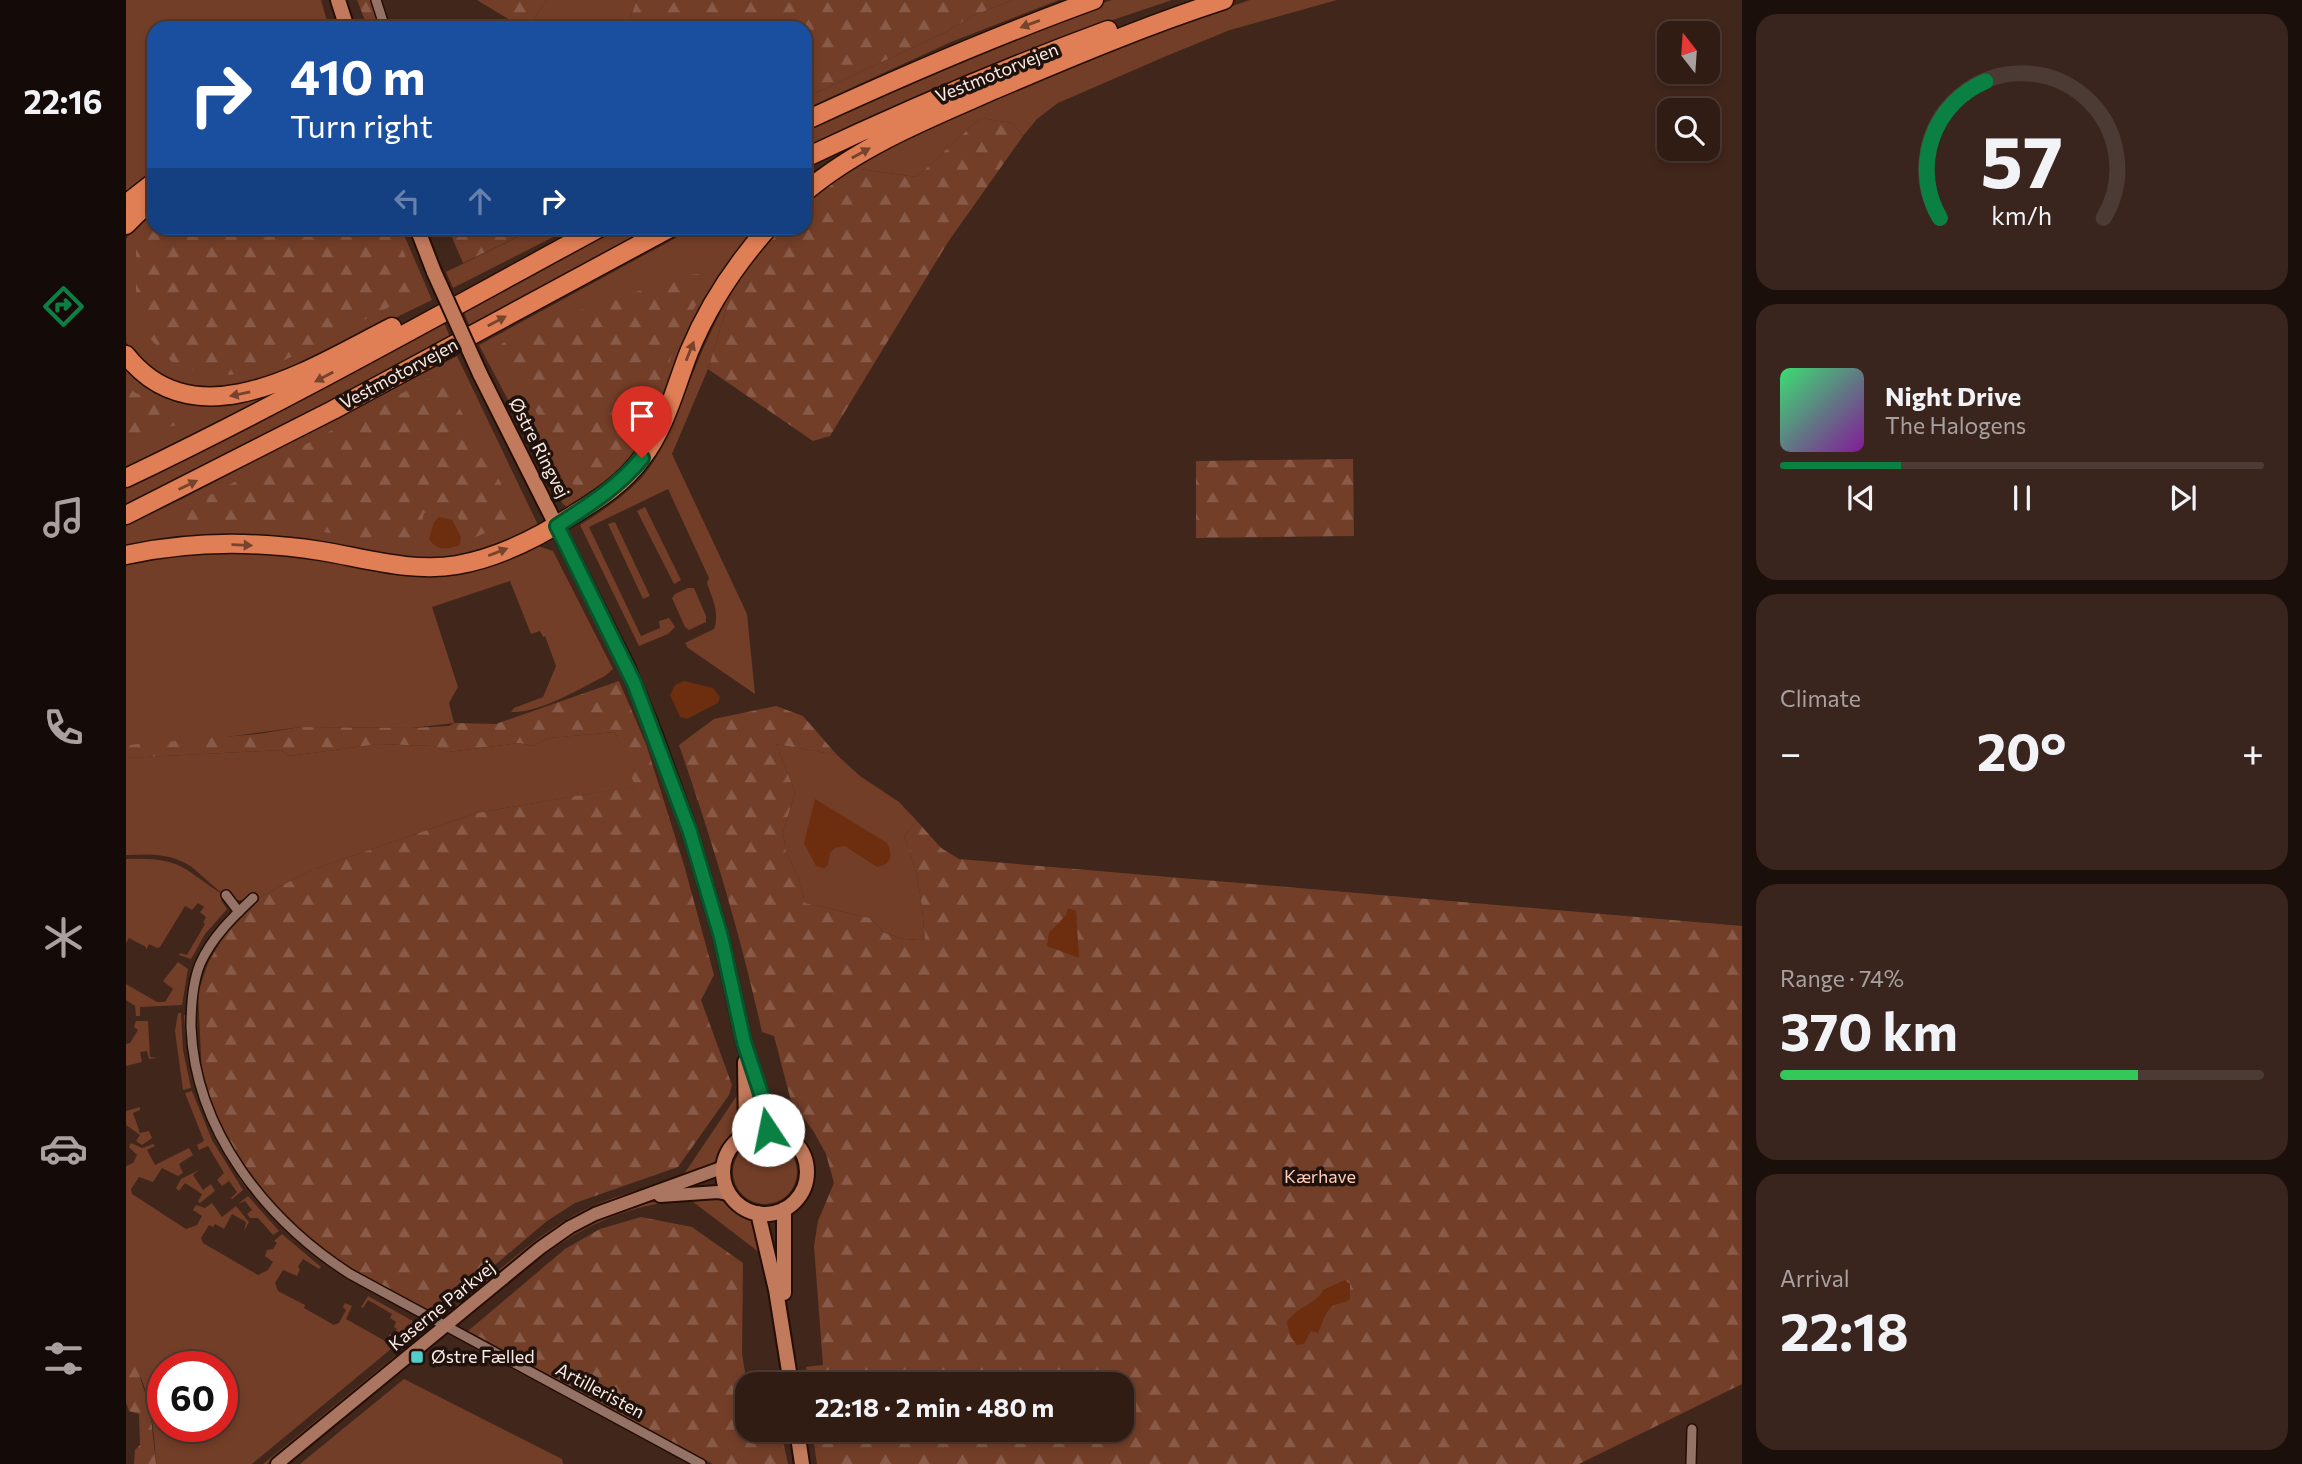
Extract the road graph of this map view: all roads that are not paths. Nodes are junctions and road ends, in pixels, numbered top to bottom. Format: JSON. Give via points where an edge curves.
{"nodes":[{"id":1,"x":338,"y":0,"type":"edge"},
{"id":2,"x":376,"y":0,"type":"edge"},
{"id":3,"x":1094,"y":0,"type":"edge"},
{"id":4,"x":1194,"y":0,"type":"edge"},
{"id":5,"x":1224,"y":0,"type":"edge"},
{"id":6,"x":345,"y":21,"type":"edge"},
{"id":7,"x":383,"y":21,"type":"edge"},
{"id":8,"x":812,"y":118,"type":"edge"},
{"id":9,"x":812,"y":155,"type":"edge"},
{"id":10,"x":812,"y":187,"type":"edge"},
{"id":11,"x":147,"y":188,"type":"edge"},
{"id":12,"x":126,"y":204,"type":"edge"},
{"id":13,"x":147,"y":204,"type":"edge"},
{"id":14,"x":126,"y":225,"type":"edge"},
{"id":15,"x":420,"y":235,"type":"edge"},
{"id":16,"x":585,"y":235,"type":"edge"},
{"id":17,"x":657,"y":235,"type":"edge"},
{"id":18,"x":762,"y":235,"type":"edge"},
{"id":19,"x":569,"y":244,"type":"junction"},
{"id":20,"x":126,"y":355,"type":"edge"},
{"id":21,"x":126,"y":478,"type":"edge"},
{"id":22,"x":126,"y":514,"type":"edge"},
{"id":23,"x":557,"y":526,"type":"junction"},
{"id":24,"x":126,"y":555,"type":"edge"},
{"id":25,"x":226,"y":895,"type":"dead end"},
{"id":26,"x":253,"y":898,"type":"dead end"},
{"id":27,"x":239,"y":912,"type":"junction"},
{"id":28,"x":744,"y":1042,"type":"junction"},
{"id":29,"x":773,"y":1130,"type":"junction"},
{"id":30,"x":746,"y":1134,"type":"junction"},
{"id":31,"x":723,"y":1167,"type":"junction"},
{"id":32,"x":730,"y":1195,"type":"junction"},
{"id":33,"x":642,"y":1198,"type":"junction"},
{"id":34,"x":784,"y":1209,"type":"junction"},
{"id":35,"x":758,"y":1213,"type":"junction"},
{"id":36,"x":446,"y":1326,"type":"junction"},
{"id":37,"x":785,"y":1337,"type":"junction"},
{"id":38,"x":789,"y":1372,"type":"edge"},
{"id":39,"x":1692,"y":1429,"type":"dead end"},
{"id":40,"x":799,"y":1442,"type":"edge"},
{"id":41,"x":277,"y":1464,"type":"edge"},
{"id":42,"x":701,"y":1464,"type":"edge"},
{"id":43,"x":802,"y":1464,"type":"edge"},
{"id":44,"x":1691,"y":1464,"type":"edge"}],
"edges":[{"from":1,"to":6,"type":"main road"},
{"from":2,"to":7,"type":"street"},
{"from":3,"to":8,"type":"highway","name":"Vestmotorvejen","one_way":true,"via":[[910,73]]},
{"from":4,"to":9,"type":"highway","name":"Vestmotorvejen","via":[[1009,67]]},
{"from":10,"to":5,"type":"highway","one_way":true,"via":[[849,160],[938,114]]},
{"from":11,"to":12,"type":"highway"},
{"from":13,"to":14,"type":"highway"},
{"from":15,"to":23,"type":"main road","name":"Østre Ringvej","bridge":true,"via":[[480,374]]},
{"from":16,"to":19,"type":"highway","name":"Vestmotorvejen"},
{"from":22,"to":17,"type":"highway","name":"Vestmotorvejen","one_way":true,"via":[[333,410]]},
{"from":23,"to":18,"type":"highway","one_way":true,"via":[[607,494],[642,458],[667,414],[709,310]]},
{"from":19,"to":20,"type":"highway","one_way":true,"via":[[288,378],[249,392],[221,397],[184,394],[143,374]]},
{"from":19,"to":21,"type":"highway","name":"Vestmotorvejen","one_way":true},
{"from":24,"to":23,"type":"highway","one_way":true,"via":[[223,544],[293,547],[405,565],[446,566],[494,554]]},
{"from":23,"to":28,"type":"main road","name":"Østre Ringvej","via":[[627,666],[655,735],[717,924]]},
{"from":25,"to":27,"type":"street"},
{"from":26,"to":27,"type":"street","name":"Artilleristen"},
{"from":27,"to":36,"type":"street","name":"Artilleristen","via":[[205,955],[191,1009],[199,1080],[222,1139],[260,1196],[307,1243],[350,1275]]},
{"from":28,"to":29,"type":"main road","name":"Østre Ringvej"},
{"from":28,"to":30,"type":"main road","name":"Østre Ringvej"},
{"from":29,"to":30,"type":"main road"},
{"from":29,"to":34,"type":"main road","via":[[794,1140],[807,1168],[799,1197]]},
{"from":30,"to":31,"type":"main road","via":[[731,1147]]},
{"from":31,"to":32,"type":"main road"},
{"from":31,"to":33,"type":"street","name":"Kaserne Parkvej"},
{"from":32,"to":33,"type":"street","name":"Kaserne Parkvej"},
{"from":32,"to":35,"type":"main road"},
{"from":33,"to":36,"type":"street","name":"Kaserne Parkvej","via":[[569,1227]]},
{"from":34,"to":35,"type":"main road"},
{"from":34,"to":37,"type":"main road"},
{"from":35,"to":37,"type":"main road"},
{"from":36,"to":41,"type":"street","name":"Kaserne Parkvej"},
{"from":36,"to":42,"type":"street","name":"Artilleristen"},
{"from":37,"to":38,"type":"main road"},
{"from":39,"to":44,"type":"street"},
{"from":40,"to":43,"type":"main road"}]}
